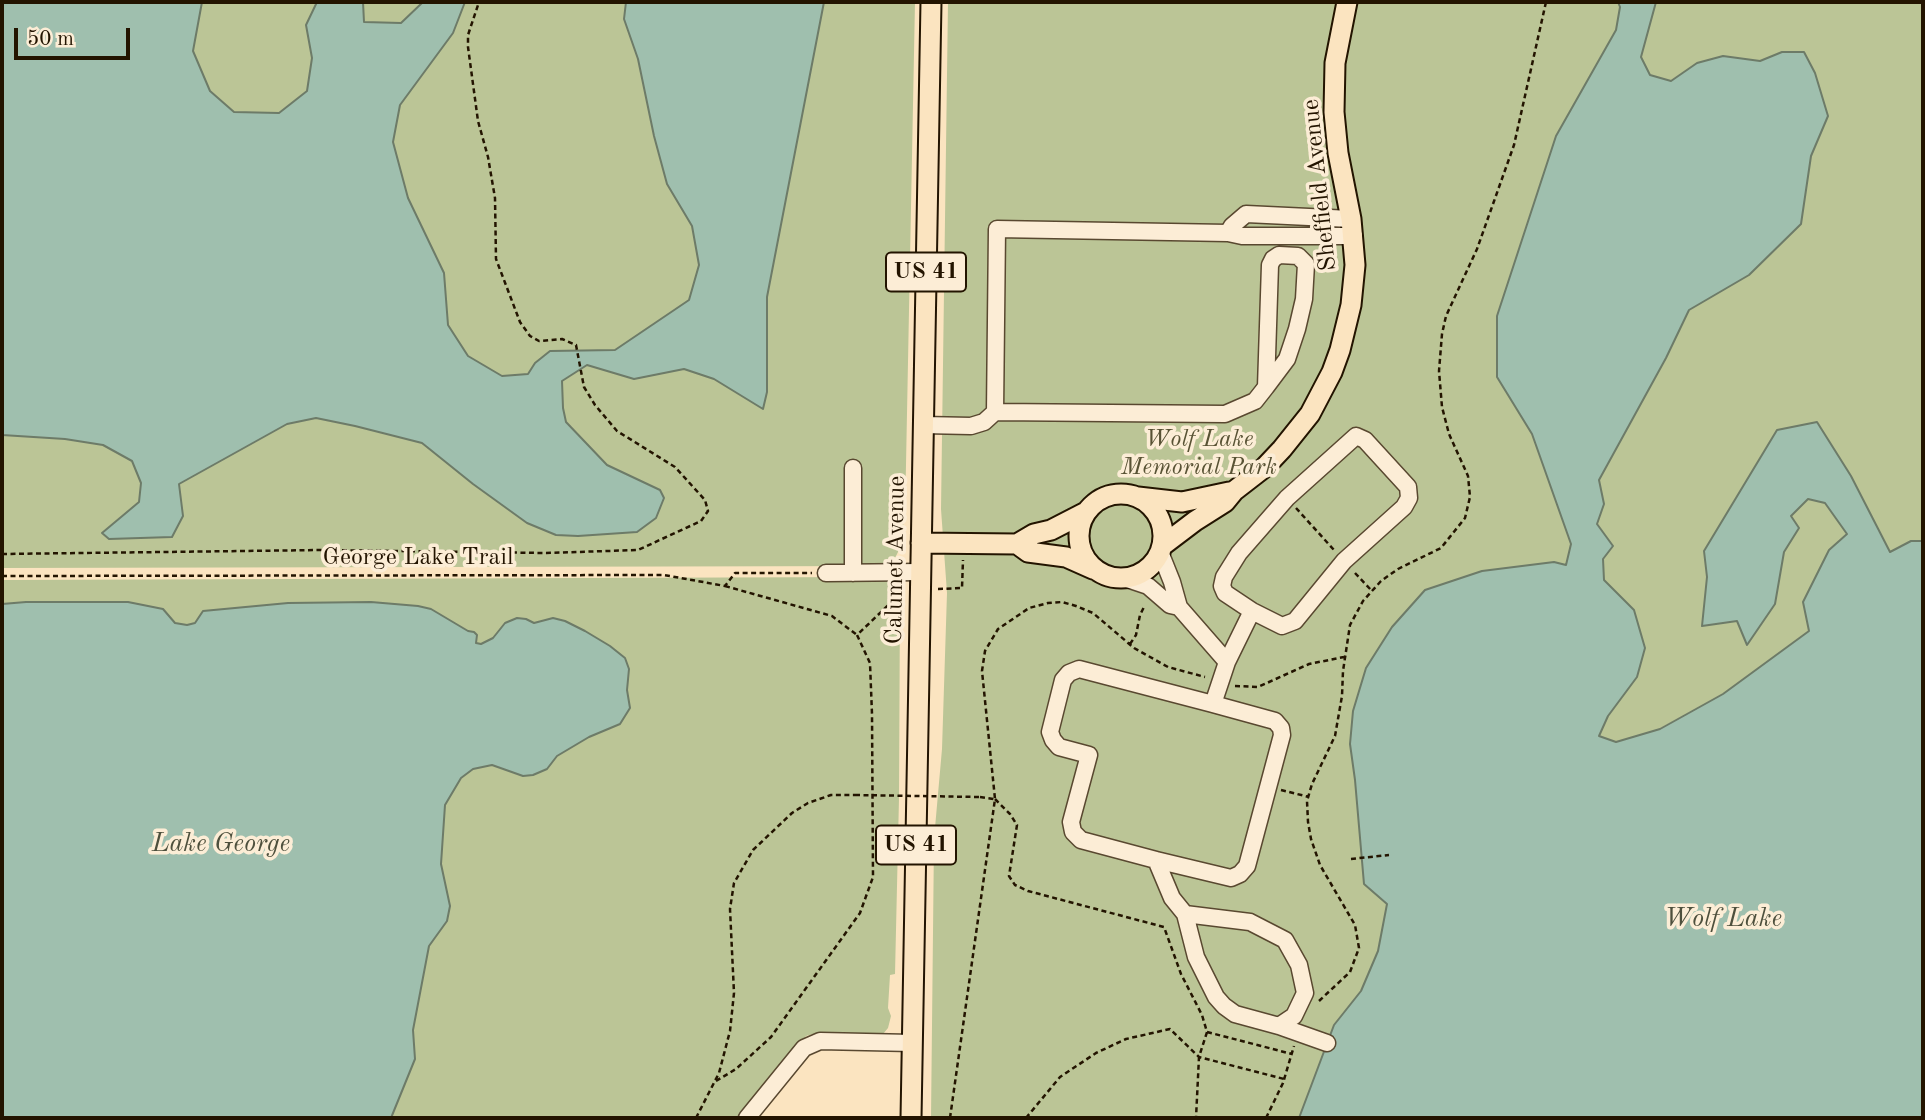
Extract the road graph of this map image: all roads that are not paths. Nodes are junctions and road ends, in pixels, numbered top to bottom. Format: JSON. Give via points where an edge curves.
{"nodes":[{"id":1,"x":931,"y":2,"type":"edge"},
{"id":2,"x":1347,"y":2,"type":"edge"},
{"id":3,"x":1352,"y":227,"type":"junction"},
{"id":4,"x":1266,"y":387,"type":"junction"},
{"id":5,"x":995,"y":412,"type":"junction"},
{"id":6,"x":923,"y":425,"type":"junction"},
{"id":7,"x":853,"y":468,"type":"dead end"},
{"id":8,"x":1234,"y":491,"type":"junction"},
{"id":9,"x":1136,"y":496,"type":"junction"},
{"id":10,"x":1086,"y":512,"type":"junction"},
{"id":11,"x":921,"y":543,"type":"junction"},
{"id":12,"x":1017,"y":544,"type":"junction"},
{"id":13,"x":1161,"y":549,"type":"junction"},
{"id":14,"x":1094,"y":569,"type":"junction"},
{"id":15,"x":920,"y":572,"type":"junction"},
{"id":16,"x":826,"y":573,"type":"road end"},
{"id":17,"x":853,"y":573,"type":"junction"},
{"id":18,"x":1127,"y":579,"type":"junction"},
{"id":19,"x":1179,"y":607,"type":"junction"},
{"id":20,"x":1252,"y":611,"type":"junction"},
{"id":21,"x":1227,"y":662,"type":"junction"},
{"id":22,"x":1213,"y":704,"type":"junction"},
{"id":23,"x":1156,"y":860,"type":"junction"},
{"id":24,"x":1185,"y":914,"type":"junction"},
{"id":25,"x":1279,"y":1026,"type":"junction"},
{"id":26,"x":912,"y":1043,"type":"junction"},
{"id":27,"x":1327,"y":1044,"type":"dead end"},
{"id":28,"x":747,"y":1118,"type":"edge"},
{"id":29,"x":911,"y":1118,"type":"edge"}],
"edges":[{"from":1,"to":6,"type":"main road","name":"Calumet Avenue","number":"US 41"},
{"from":2,"to":3,"type":"main road","name":"Sheffield Avenue","via":[[1335,62],[1334,112]]},
{"from":3,"to":5,"type":"lane","via":[[1242,236],[997,229]]},
{"from":3,"to":8,"type":"main road","name":"Sheffield Avenue","via":[[1351,305],[1332,372],[1310,414],[1282,449]]},
{"from":4,"to":4,"type":"lane","via":[[1287,359],[1304,299],[1306,264],[1298,256],[1279,255],[1270,265]]},
{"from":4,"to":5,"type":"lane","via":[[1255,401],[1225,414]]},
{"from":5,"to":6,"type":"lane","via":[[971,426]]},
{"from":6,"to":11,"type":"main road","name":"Calumet Avenue","number":"US 41"},
{"from":7,"to":17,"type":"lane"},
{"from":8,"to":9,"type":"main road","name":"Sheffield Avenue","via":[[1182,502]]},
{"from":8,"to":13,"type":"main road","name":"Sheffield Avenue"},
{"from":9,"to":10,"type":"main road","via":[[1108,496]]},
{"from":9,"to":13,"type":"main road","via":[[1155,511],[1163,534]]},
{"from":10,"to":12,"type":"main road"},
{"from":10,"to":14,"type":"main road","via":[[1078,536]]},
{"from":11,"to":12,"type":"main road"},
{"from":11,"to":15,"type":"main road","name":"Calumet Avenue","number":"US 41"},
{"from":12,"to":14,"type":"main road","via":[[1028,552],[1066,557]]},
{"from":13,"to":18,"type":"main road","via":[[1149,568]]},
{"from":13,"to":19,"type":"lane"},
{"from":14,"to":18,"type":"main road"},
{"from":15,"to":17,"type":"lane"},
{"from":15,"to":26,"type":"main road","name":"Calumet Avenue","number":"US 41"},
{"from":16,"to":17,"type":"lane"},
{"from":18,"to":19,"type":"lane"},
{"from":19,"to":21,"type":"lane"},
{"from":20,"to":20,"type":"lane","via":[[1282,626],[1295,621],[1344,561],[1404,507],[1408,487],[1365,440],[1356,436],[1286,498],[1239,553],[1222,586],[1224,593]]},
{"from":20,"to":21,"type":"lane"},
{"from":21,"to":22,"type":"lane"},
{"from":22,"to":23,"type":"lane","via":[[1275,721],[1281,728],[1247,866],[1231,878]]},
{"from":22,"to":23,"type":"lane","via":[[1079,669],[1063,680],[1050,732],[1059,747],[1089,755],[1071,822],[1073,832],[1081,840]]},
{"from":23,"to":24,"type":"lane","via":[[1172,898]]},
{"from":24,"to":25,"type":"lane","via":[[1196,957],[1216,997],[1235,1014]]},
{"from":24,"to":25,"type":"lane","via":[[1250,922],[1285,940],[1299,965],[1306,993],[1294,1016]]},
{"from":25,"to":27,"type":"lane"},
{"from":26,"to":28,"type":"lane","via":[[812,1044]]},
{"from":26,"to":29,"type":"main road","name":"Calumet Avenue","number":"US 41"}]}
